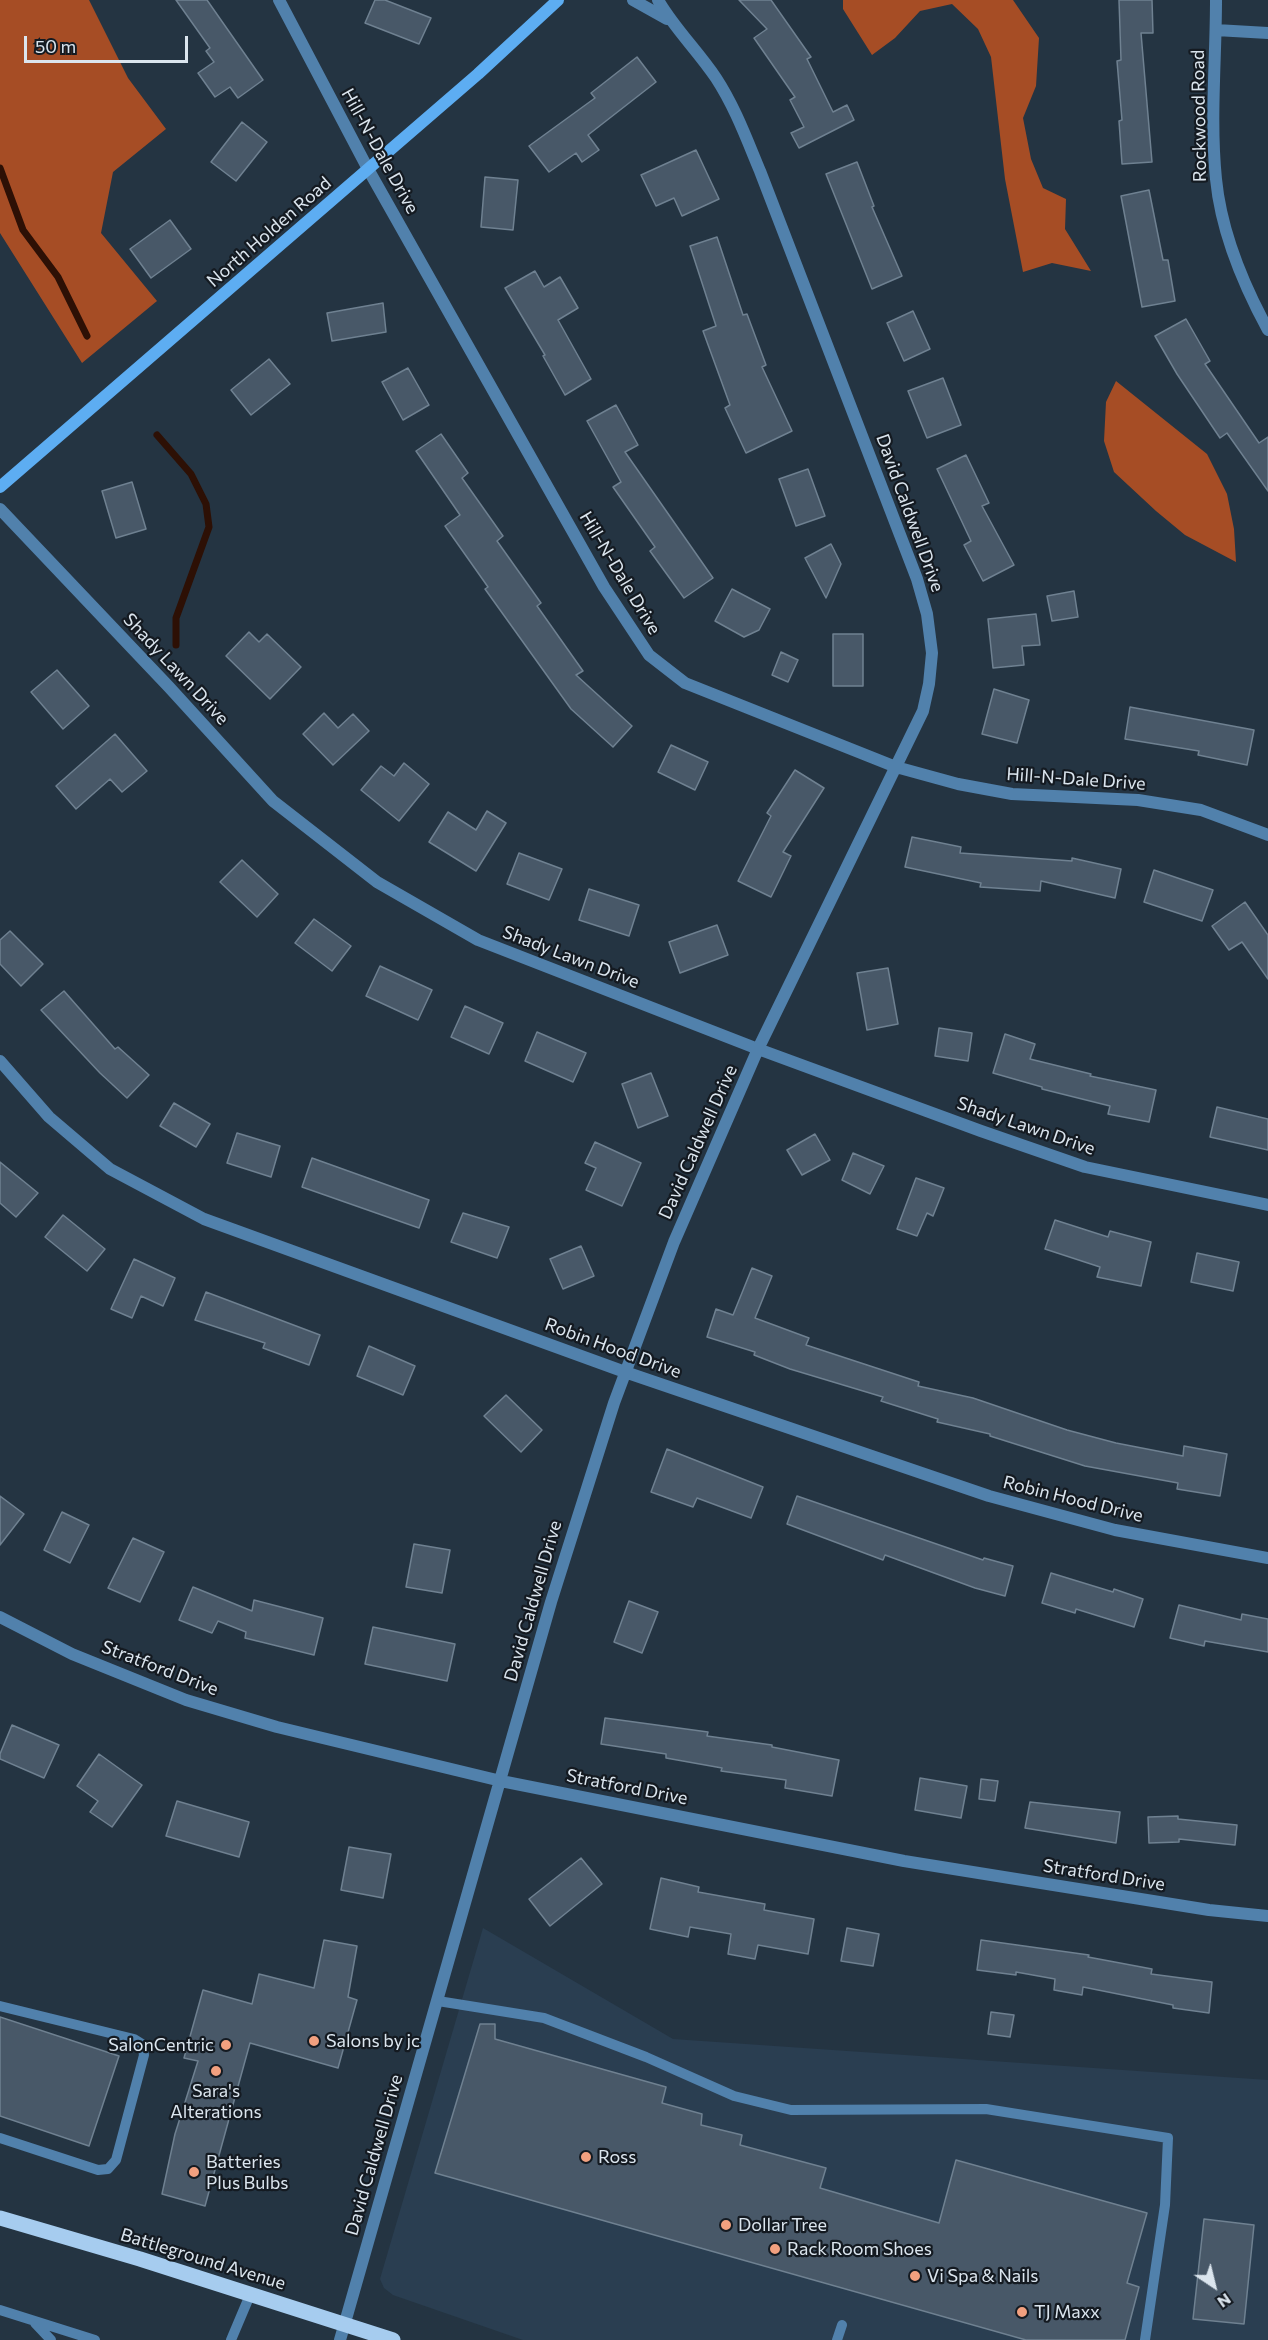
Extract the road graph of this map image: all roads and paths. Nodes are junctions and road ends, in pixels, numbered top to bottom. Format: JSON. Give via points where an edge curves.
{"nodes":[{"id":1,"x":279,"y":0,"type":"edge"},
{"id":2,"x":558,"y":0,"type":"edge"},
{"id":3,"x":633,"y":0,"type":"edge"},
{"id":4,"x":658,"y":0,"type":"edge"},
{"id":5,"x":1216,"y":0,"type":"edge"},
{"id":6,"x":670,"y":22,"type":"junction"},
{"id":7,"x":1216,"y":30,"type":"junction"},
{"id":8,"x":1268,"y":33,"type":"edge"},
{"id":9,"x":369,"y":169,"type":"junction"},
{"id":10,"x":1268,"y":330,"type":"edge"},
{"id":11,"x":0,"y":487,"type":"edge"},
{"id":12,"x":0,"y":509,"type":"edge"},
{"id":13,"x":896,"y":767,"type":"junction"},
{"id":14,"x":1268,"y":836,"type":"edge"},
{"id":15,"x":758,"y":1049,"type":"junction"},
{"id":16,"x":0,"y":1061,"type":"edge"},
{"id":17,"x":1268,"y":1205,"type":"edge"},
{"id":18,"x":625,"y":1372,"type":"junction"},
{"id":19,"x":1268,"y":1558,"type":"edge"},
{"id":20,"x":0,"y":1617,"type":"edge"},
{"id":21,"x":501,"y":1780,"type":"junction"},
{"id":22,"x":1268,"y":1916,"type":"edge"},
{"id":23,"x":438,"y":2001,"type":"junction"},
{"id":24,"x":0,"y":2006,"type":"edge"},
{"id":25,"x":0,"y":2138,"type":"edge"},
{"id":26,"x":0,"y":2217,"type":"edge"},
{"id":27,"x":250,"y":2295,"type":"junction"},
{"id":28,"x":0,"y":2310,"type":"edge"},
{"id":29,"x":33,"y":2321,"type":"junction"},
{"id":30,"x":344,"y":2324,"type":"junction"},
{"id":31,"x":842,"y":2325,"type":"dead end"},
{"id":32,"x":51,"y":2340,"type":"edge"},
{"id":33,"x":95,"y":2340,"type":"edge"},
{"id":34,"x":231,"y":2340,"type":"edge"},
{"id":35,"x":340,"y":2340,"type":"edge"},
{"id":36,"x":393,"y":2340,"type":"edge"},
{"id":37,"x":837,"y":2340,"type":"edge"},
{"id":38,"x":1145,"y":2340,"type":"edge"}],
"edges":[{"from":1,"to":9,"type":"street","name":"Hill-N-Dale Drive"},
{"from":2,"to":9,"type":"main road","name":"North Holden Road"},
{"from":3,"to":6,"type":"street","name":"David Caldwell Drive"},
{"from":4,"to":6,"type":"street","name":"David Caldwell Drive"},
{"from":5,"to":7,"type":"street","name":"Rockwood Road"},
{"from":6,"to":13,"type":"street","name":"David Caldwell Drive","via":[[711,71],[733,107],[917,579],[932,653],[930,684]]},
{"from":7,"to":8,"type":"street"},
{"from":7,"to":10,"type":"street","name":"Rockwood Road","via":[[1216,180],[1242,279]]},
{"from":9,"to":11,"type":"main road","name":"North Holden Road"},
{"from":9,"to":13,"type":"street","name":"Hill-N-Dale Drive","via":[[604,587],[649,655],[685,683]]},
{"from":12,"to":15,"type":"street","name":"Shady Lawn Drive","via":[[273,801],[377,882],[478,940]]},
{"from":13,"to":14,"type":"street","name":"Hill-N-Dale Drive","via":[[1012,794],[1138,800],[1201,810]]},
{"from":13,"to":15,"type":"street","name":"David Caldwell Drive"},
{"from":15,"to":17,"type":"street","name":"Shady Lawn Drive","via":[[1085,1167]]},
{"from":15,"to":18,"type":"street","name":"David Caldwell Drive","via":[[674,1242]]},
{"from":16,"to":18,"type":"street","name":"Robin Hood Drive","via":[[49,1117],[110,1169],[204,1219]]},
{"from":18,"to":19,"type":"street","name":"Robin Hood Drive","via":[[989,1496],[1114,1530]]},
{"from":18,"to":21,"type":"street","name":"David Caldwell Drive","via":[[577,1516]]},
{"from":20,"to":21,"type":"street","name":"Stratford Drive","via":[[72,1654],[186,1700],[278,1727]]},
{"from":21,"to":22,"type":"street","name":"Stratford Drive","via":[[904,1861]]},
{"from":21,"to":23,"type":"street","name":"David Caldwell Drive"},
{"from":23,"to":30,"type":"street","name":"David Caldwell Drive"},
{"from":23,"to":38,"type":"lane","via":[[544,2018],[734,2096],[791,2110],[986,2109],[1168,2138],[1165,2205]]},
{"from":24,"to":25,"type":"lane","via":[[134,2038],[142,2044],[144,2055],[116,2160],[108,2169],[98,2170]]},
{"from":26,"to":27,"type":"main road","name":"Battleground Avenue"},
{"from":27,"to":30,"type":"main road","name":"Battleground Avenue"},
{"from":27,"to":34,"type":"lane"},
{"from":28,"to":29,"type":"lane"},
{"from":29,"to":32,"type":"lane"},
{"from":29,"to":33,"type":"lane"},
{"from":30,"to":35,"type":"street","name":"David Caldwell Drive"},
{"from":30,"to":36,"type":"main road","name":"Battleground Avenue"},
{"from":31,"to":37,"type":"lane"}]}
